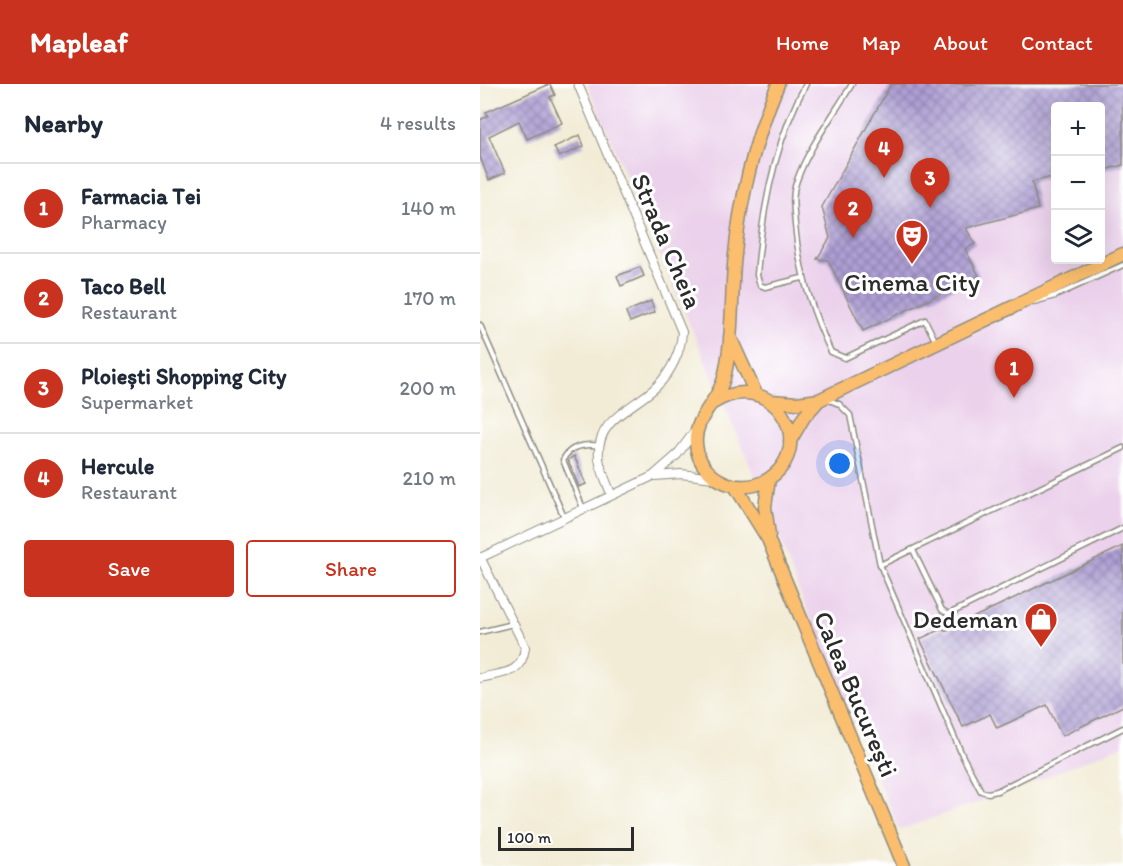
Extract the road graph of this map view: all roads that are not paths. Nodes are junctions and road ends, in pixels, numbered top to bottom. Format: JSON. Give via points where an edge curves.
{"nodes":[{"id":1,"x":578,"y":84,"type":"edge"},
{"id":2,"x":778,"y":84,"type":"edge"},
{"id":3,"x":806,"y":84,"type":"edge"},
{"id":4,"x":852,"y":84,"type":"edge"},
{"id":5,"x":1123,"y":254,"type":"edge"},
{"id":6,"x":1123,"y":265,"type":"edge"},
{"id":7,"x":802,"y":278,"type":"junction"},
{"id":8,"x":1018,"y":304,"type":"junction"},
{"id":9,"x":480,"y":325,"type":"edge"},
{"id":10,"x":730,"y":337,"type":"junction"},
{"id":11,"x":936,"y":342,"type":"junction"},
{"id":12,"x":756,"y":394,"type":"junction"},
{"id":13,"x":821,"y":399,"type":"junction"},
{"id":14,"x":771,"y":401,"type":"junction"},
{"id":15,"x":713,"y":403,"type":"junction"},
{"id":16,"x":698,"y":424,"type":"junction"},
{"id":17,"x":790,"y":442,"type":"junction"},
{"id":18,"x":600,"y":447,"type":"junction"},
{"id":19,"x":1123,"y":448,"type":"edge"},
{"id":20,"x":653,"y":476,"type":"junction"},
{"id":21,"x":716,"y":478,"type":"junction"},
{"id":22,"x":769,"y":479,"type":"junction"},
{"id":23,"x":735,"y":486,"type":"junction"},
{"id":24,"x":611,"y":494,"type":"junction"},
{"id":25,"x":583,"y":508,"type":"junction"},
{"id":26,"x":564,"y":517,"type":"junction"},
{"id":27,"x":1123,"y":528,"type":"edge"},
{"id":28,"x":768,"y":539,"type":"junction"},
{"id":29,"x":913,"y":550,"type":"junction"},
{"id":30,"x":480,"y":558,"type":"edge"},
{"id":31,"x":880,"y":565,"type":"junction"},
{"id":32,"x":513,"y":624,"type":"junction"},
{"id":33,"x":480,"y":632,"type":"edge"},
{"id":34,"x":480,"y":678,"type":"edge"},
{"id":35,"x":1123,"y":728,"type":"edge"},
{"id":36,"x":904,"y":866,"type":"edge"}],
"edges":[{"from":1,"to":18,"type":"street","name":"Strada Cheia","via":[[682,332],[678,352],[662,380],[614,418]]},
{"from":2,"to":10,"type":"main road","via":[[742,201]]},
{"from":3,"to":7,"type":"lane","via":[[773,169],[757,275],[760,285],[765,286]]},
{"from":4,"to":7,"type":"lane","via":[[794,188]]},
{"from":5,"to":8,"type":"main road"},
{"from":6,"to":8,"type":"lane","via":[[1055,296]]},
{"from":7,"to":11,"type":"lane","via":[[831,352],[845,358],[925,320]]},
{"from":8,"to":11,"type":"main road"},
{"from":9,"to":26,"type":"lane"},
{"from":10,"to":12,"type":"main road"},
{"from":10,"to":15,"type":"main road","via":[[724,379]]},
{"from":11,"to":13,"type":"main road"},
{"from":12,"to":14,"type":"main road"},
{"from":12,"to":15,"type":"main road","via":[[733,393]]},
{"from":13,"to":14,"type":"main road"},
{"from":13,"to":17,"type":"main road","via":[[804,417]]},
{"from":13,"to":31,"type":"lane","via":[[845,409],[852,422]]},
{"from":14,"to":17,"type":"main road","via":[[783,415]]},
{"from":15,"to":16,"type":"main road"},
{"from":16,"to":20,"type":"street","via":[[677,455]]},
{"from":16,"to":21,"type":"main road","via":[[698,454]]},
{"from":17,"to":22,"type":"main road","via":[[784,463]]},
{"from":18,"to":24,"type":"street","via":[[601,468]]},
{"from":18,"to":25,"type":"lane","via":[[584,445],[569,451],[563,460]]},
{"from":19,"to":29,"type":"lane"},
{"from":20,"to":21,"type":"street"},
{"from":20,"to":24,"type":"street"},
{"from":21,"to":23,"type":"main road"},
{"from":22,"to":23,"type":"main road","via":[[753,486]]},
{"from":22,"to":28,"type":"main road","via":[[765,507]]},
{"from":23,"to":28,"type":"main road"},
{"from":24,"to":25,"type":"street"},
{"from":25,"to":26,"type":"street"},
{"from":26,"to":30,"type":"street"},
{"from":27,"to":29,"type":"lane","via":[[949,614],[942,610]]},
{"from":28,"to":36,"type":"main road","name":"Calea București"},
{"from":29,"to":31,"type":"lane"},
{"from":30,"to":32,"type":"street"},
{"from":31,"to":35,"type":"lane","via":[[981,791],[997,791]]},
{"from":32,"to":33,"type":"lane"},
{"from":32,"to":34,"type":"street","via":[[525,647],[524,661],[517,669]]}]}
